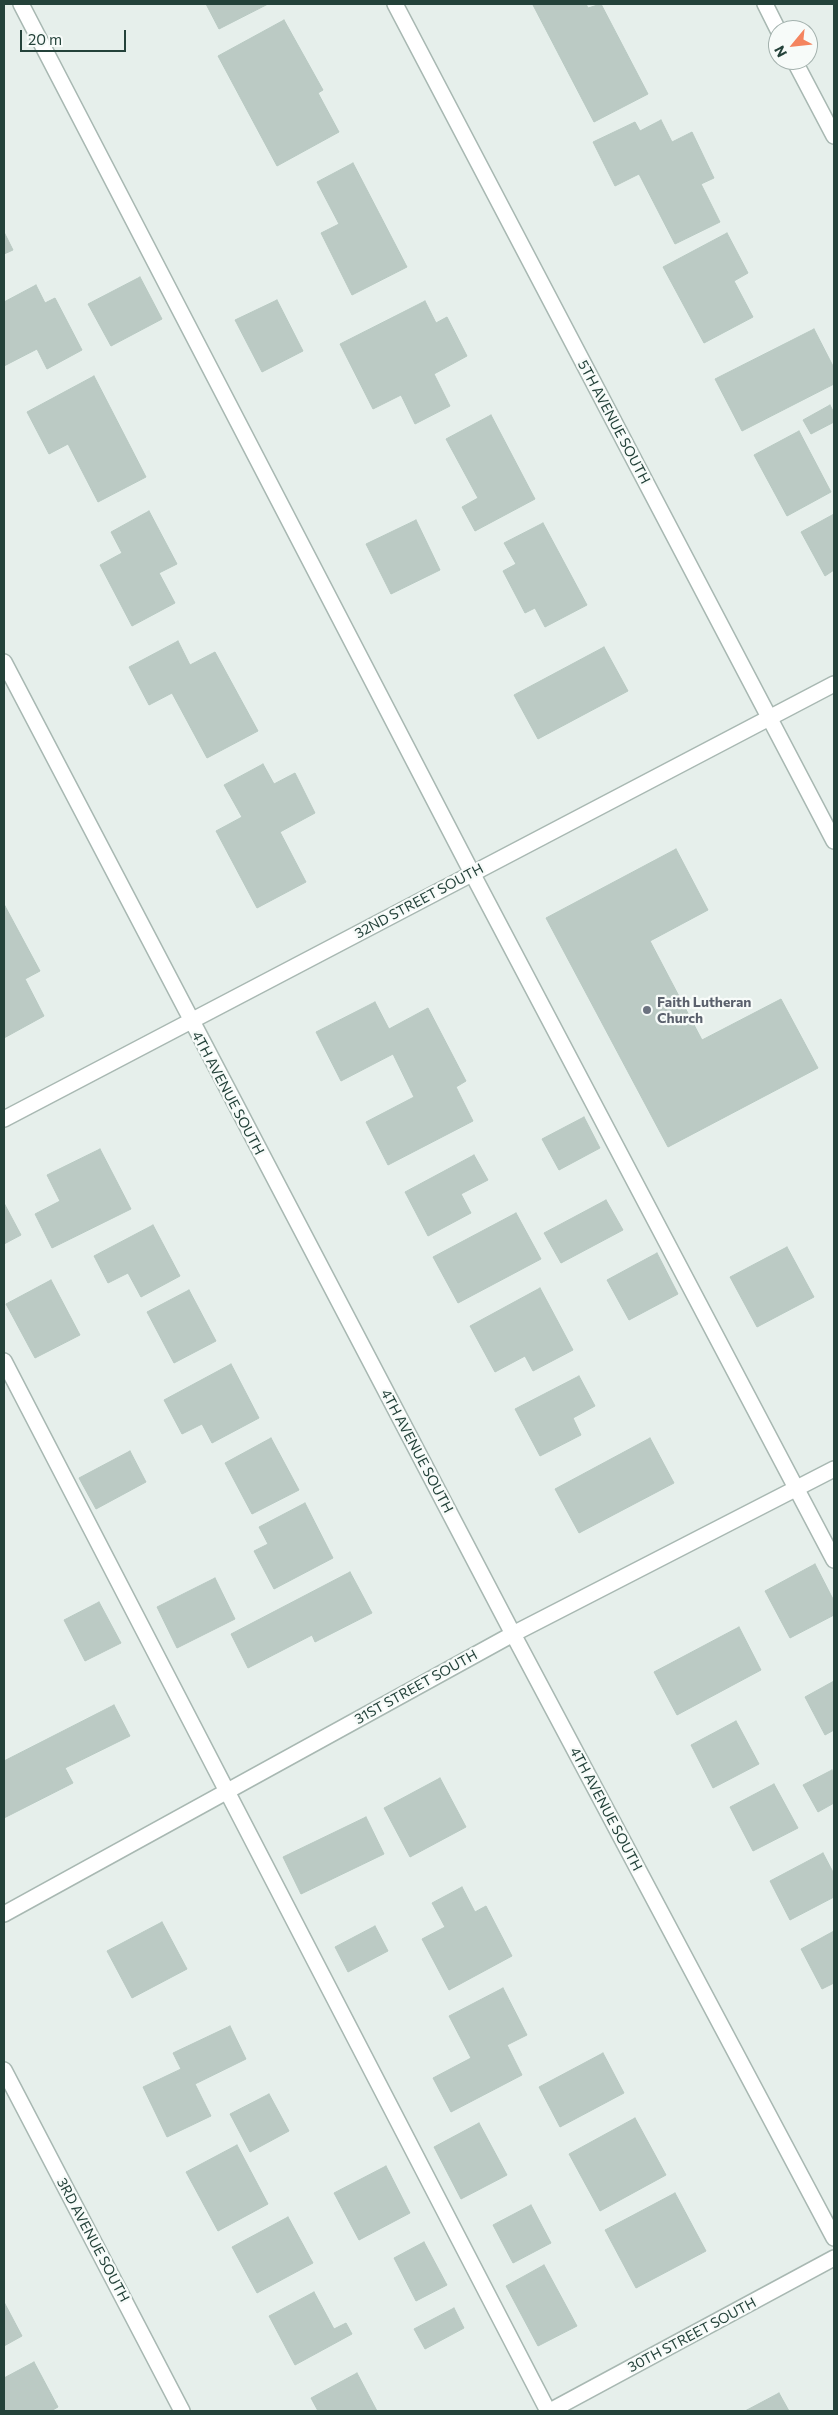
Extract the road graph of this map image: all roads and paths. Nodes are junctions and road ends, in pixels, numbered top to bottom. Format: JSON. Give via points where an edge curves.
{"nodes":[{"id":1,"x":21,"y":4,"type":"edge"},
{"id":2,"x":395,"y":4,"type":"edge"},
{"id":3,"x":765,"y":4,"type":"edge"},
{"id":4,"x":773,"y":20,"type":"edge"},
{"id":5,"x":799,"y":70,"type":"edge"},
{"id":6,"x":834,"y":136,"type":"edge"},
{"id":7,"x":4,"y":662,"type":"edge"},
{"id":8,"x":834,"y":684,"type":"edge"},
{"id":9,"x":769,"y":718,"type":"junction"},
{"id":10,"x":834,"y":841,"type":"edge"},
{"id":11,"x":472,"y":873,"type":"junction"},
{"id":12,"x":190,"y":1020,"type":"junction"},
{"id":13,"x":4,"y":1119,"type":"edge"},
{"id":14,"x":4,"y":1361,"type":"edge"},
{"id":15,"x":834,"y":1469,"type":"edge"},
{"id":16,"x":797,"y":1488,"type":"junction"},
{"id":17,"x":834,"y":1560,"type":"edge"},
{"id":18,"x":512,"y":1634,"type":"junction"},
{"id":19,"x":227,"y":1791,"type":"junction"},
{"id":20,"x":4,"y":1914,"type":"edge"},
{"id":21,"x":4,"y":2070,"type":"edge"},
{"id":22,"x":834,"y":2238,"type":"edge"},
{"id":23,"x":834,"y":2258,"type":"edge"},
{"id":24,"x":182,"y":2411,"type":"edge"},
{"id":25,"x":549,"y":2411,"type":"edge"}],
"edges":[{"from":1,"to":11,"type":"street"},
{"from":2,"to":9,"type":"street","name":"5TH AVENUE SOUTH"},
{"from":3,"to":4,"type":"street"},
{"from":5,"to":6,"type":"street"},
{"from":7,"to":12,"type":"street","name":"4TH AVENUE SOUTH"},
{"from":8,"to":9,"type":"street","name":"32ND STREET SOUTH"},
{"from":9,"to":10,"type":"street","name":"5TH AVENUE SOUTH"},
{"from":9,"to":11,"type":"street","name":"32ND STREET SOUTH"},
{"from":11,"to":12,"type":"street","name":"32ND STREET SOUTH"},
{"from":11,"to":16,"type":"street"},
{"from":12,"to":13,"type":"street","name":"32ND STREET SOUTH"},
{"from":12,"to":18,"type":"street","name":"4TH AVENUE SOUTH"},
{"from":14,"to":19,"type":"street"},
{"from":15,"to":16,"type":"street","name":"31ST STREET SOUTH"},
{"from":16,"to":17,"type":"street"},
{"from":16,"to":18,"type":"street","name":"31ST STREET SOUTH"},
{"from":18,"to":19,"type":"street","name":"31ST STREET SOUTH"},
{"from":18,"to":22,"type":"street","name":"4TH AVENUE SOUTH"},
{"from":19,"to":20,"type":"street","name":"31ST STREET SOUTH"},
{"from":19,"to":25,"type":"street"},
{"from":21,"to":24,"type":"street","name":"3RD AVENUE SOUTH"},
{"from":23,"to":25,"type":"street","name":"30TH STREET SOUTH"}]}
